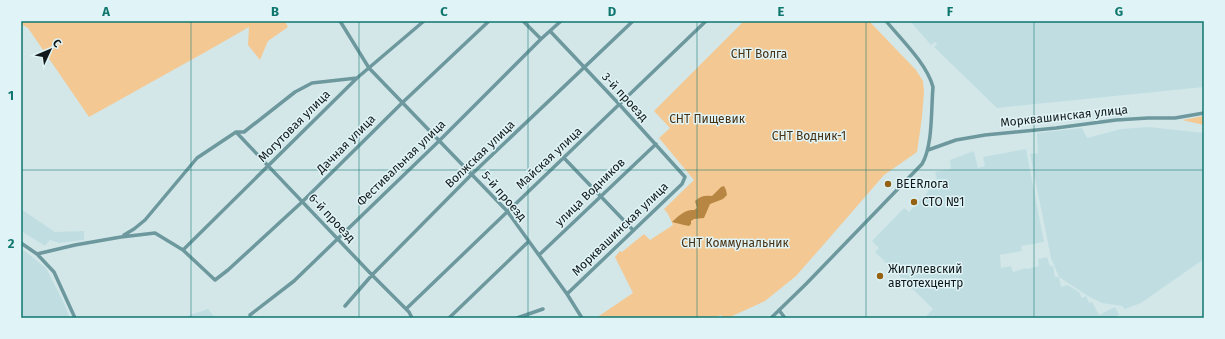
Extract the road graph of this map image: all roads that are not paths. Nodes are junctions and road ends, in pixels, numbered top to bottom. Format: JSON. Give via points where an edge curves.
{"nodes":[{"id":1,"x":340,"y":21,"type":"edge"},
{"id":2,"x":424,"y":21,"type":"edge"},
{"id":3,"x":489,"y":21,"type":"edge"},
{"id":4,"x":524,"y":21,"type":"edge"},
{"id":5,"x":561,"y":21,"type":"edge"},
{"id":6,"x":633,"y":21,"type":"edge"},
{"id":7,"x":706,"y":21,"type":"edge"},
{"id":8,"x":886,"y":21,"type":"edge"},
{"id":9,"x":550,"y":31,"type":"junction"},
{"id":10,"x":541,"y":39,"type":"junction"},
{"id":11,"x":369,"y":68,"type":"junction"},
{"id":12,"x":584,"y":68,"type":"junction"},
{"id":13,"x":357,"y":78,"type":"junction"},
{"id":14,"x":402,"y":103,"type":"junction"},
{"id":15,"x":619,"y":104,"type":"junction"},
{"id":16,"x":1204,"y":113,"type":"edge"},
{"id":17,"x":236,"y":132,"type":"junction"},
{"id":18,"x":439,"y":141,"type":"junction"},
{"id":19,"x":656,"y":144,"type":"junction"},
{"id":20,"x":928,"y":150,"type":"junction"},
{"id":21,"x":564,"y":158,"type":"junction"},
{"id":22,"x":268,"y":166,"type":"junction"},
{"id":23,"x":472,"y":174,"type":"junction"},
{"id":24,"x":685,"y":177,"type":"joint"},
{"id":25,"x":601,"y":196,"type":"junction"},
{"id":26,"x":302,"y":202,"type":"junction"},
{"id":27,"x":507,"y":211,"type":"junction"},
{"id":28,"x":634,"y":230,"type":"junction"},
{"id":29,"x":121,"y":237,"type":"junction"},
{"id":30,"x":337,"y":238,"type":"junction"},
{"id":31,"x":528,"y":242,"type":"junction"},
{"id":32,"x":21,"y":243,"type":"edge"},
{"id":33,"x":183,"y":250,"type":"junction"},
{"id":34,"x":37,"y":254,"type":"junction"},
{"id":35,"x":539,"y":255,"type":"junction"},
{"id":36,"x":372,"y":275,"type":"junction"},
{"id":37,"x":566,"y":294,"type":"junction"},
{"id":38,"x":345,"y":306,"type":"dead end"},
{"id":39,"x":406,"y":309,"type":"junction"},
{"id":40,"x":542,"y":309,"type":"dead end"},
{"id":41,"x":779,"y":310,"type":"junction"},
{"id":42,"x":250,"y":315,"type":"dead end"},
{"id":43,"x":75,"y":318,"type":"edge"},
{"id":44,"x":412,"y":318,"type":"edge"},
{"id":45,"x":449,"y":318,"type":"edge"},
{"id":46,"x":517,"y":318,"type":"edge"},
{"id":47,"x":582,"y":318,"type":"edge"},
{"id":48,"x":771,"y":318,"type":"edge"},
{"id":49,"x":785,"y":318,"type":"edge"}],
"edges":[{"from":1,"to":11,"type":"street","name":"5-й проезд"},
{"from":2,"to":11,"type":"street","name":"Могутовая улица"},
{"from":3,"to":14,"type":"street","name":"Дачная улица"},
{"from":4,"to":10,"type":"street"},
{"from":5,"to":9,"type":"street","name":"Фестивальная улица"},
{"from":6,"to":12,"type":"street","name":"Волжская улица"},
{"from":7,"to":15,"type":"street","name":"Майская улица"},
{"from":8,"to":20,"type":"street","via":[[931,80],[933,87]]},
{"from":9,"to":10,"type":"street","name":"Фестивальная улица"},
{"from":9,"to":12,"type":"street","name":"3-й проезд"},
{"from":10,"to":18,"type":"street","name":"Фестивальная улица"},
{"from":11,"to":13,"type":"street","name":"Могутовая улица"},
{"from":11,"to":14,"type":"street","name":"5-й проезд"},
{"from":12,"to":15,"type":"street","name":"3-й проезд"},
{"from":12,"to":23,"type":"street","name":"Волжская улица"},
{"from":13,"to":17,"type":"street","via":[[312,83],[289,96],[244,132]]},
{"from":13,"to":22,"type":"street","name":"Могутовая улица"},
{"from":14,"to":18,"type":"street","name":"5-й проезд"},
{"from":14,"to":26,"type":"street","name":"Дачная улица"},
{"from":15,"to":19,"type":"street","name":"3-й проезд"},
{"from":15,"to":21,"type":"street","name":"Майская улица"},
{"from":16,"to":20,"type":"street","name":"Морквашинская улица","via":[[1175,118],[1116,120],[985,135],[956,140]]},
{"from":17,"to":22,"type":"street","name":"6-й проезд"},
{"from":17,"to":29,"type":"street","via":[[197,158],[145,220]]},
{"from":18,"to":23,"type":"street","name":"5-й проезд"},
{"from":18,"to":30,"type":"street","name":"Фестивальная улица"},
{"from":19,"to":24,"type":"street","name":"3-й проезд"},
{"from":19,"to":25,"type":"street","name":"улица Водников"},
{"from":20,"to":41,"type":"street","via":[[922,164]]},
{"from":21,"to":25,"type":"street"},
{"from":21,"to":27,"type":"street","name":"Майская улица"},
{"from":22,"to":26,"type":"street","name":"6-й проезд"},
{"from":22,"to":33,"type":"street","name":"Могутовая улица"},
{"from":23,"to":27,"type":"street","name":"5-й проезд"},
{"from":23,"to":36,"type":"street","name":"Волжская улица"},
{"from":24,"to":28,"type":"street","name":"Морквашинская улица","via":[[682,184]]},
{"from":25,"to":28,"type":"street"},
{"from":25,"to":35,"type":"street","name":"улица Водников"},
{"from":26,"to":30,"type":"street","name":"6-й проезд"},
{"from":26,"to":33,"type":"street","name":"Дачная улица","via":[[215,280]]},
{"from":27,"to":31,"type":"street","name":"5-й проезд"},
{"from":27,"to":39,"type":"street","name":"Майская улица"},
{"from":28,"to":37,"type":"street","name":"Морквашинская улица"},
{"from":29,"to":33,"type":"street","via":[[155,233]]},
{"from":29,"to":34,"type":"street"},
{"from":30,"to":36,"type":"street","name":"6-й проезд"},
{"from":30,"to":42,"type":"street","name":"Фестивальная улица","via":[[294,281]]},
{"from":31,"to":35,"type":"street","name":"5-й проезд"},
{"from":31,"to":45,"type":"street"},
{"from":32,"to":34,"type":"street"},
{"from":34,"to":43,"type":"street","via":[[54,272]]},
{"from":35,"to":37,"type":"street","name":"5-й проезд"},
{"from":36,"to":38,"type":"street","name":"Волжская улица"},
{"from":36,"to":39,"type":"street","name":"6-й проезд"},
{"from":37,"to":47,"type":"street","name":"5-й проезд"},
{"from":39,"to":44,"type":"street","name":"6-й проезд"},
{"from":40,"to":46,"type":"street"},
{"from":41,"to":48,"type":"street"},
{"from":41,"to":49,"type":"street"}]}
